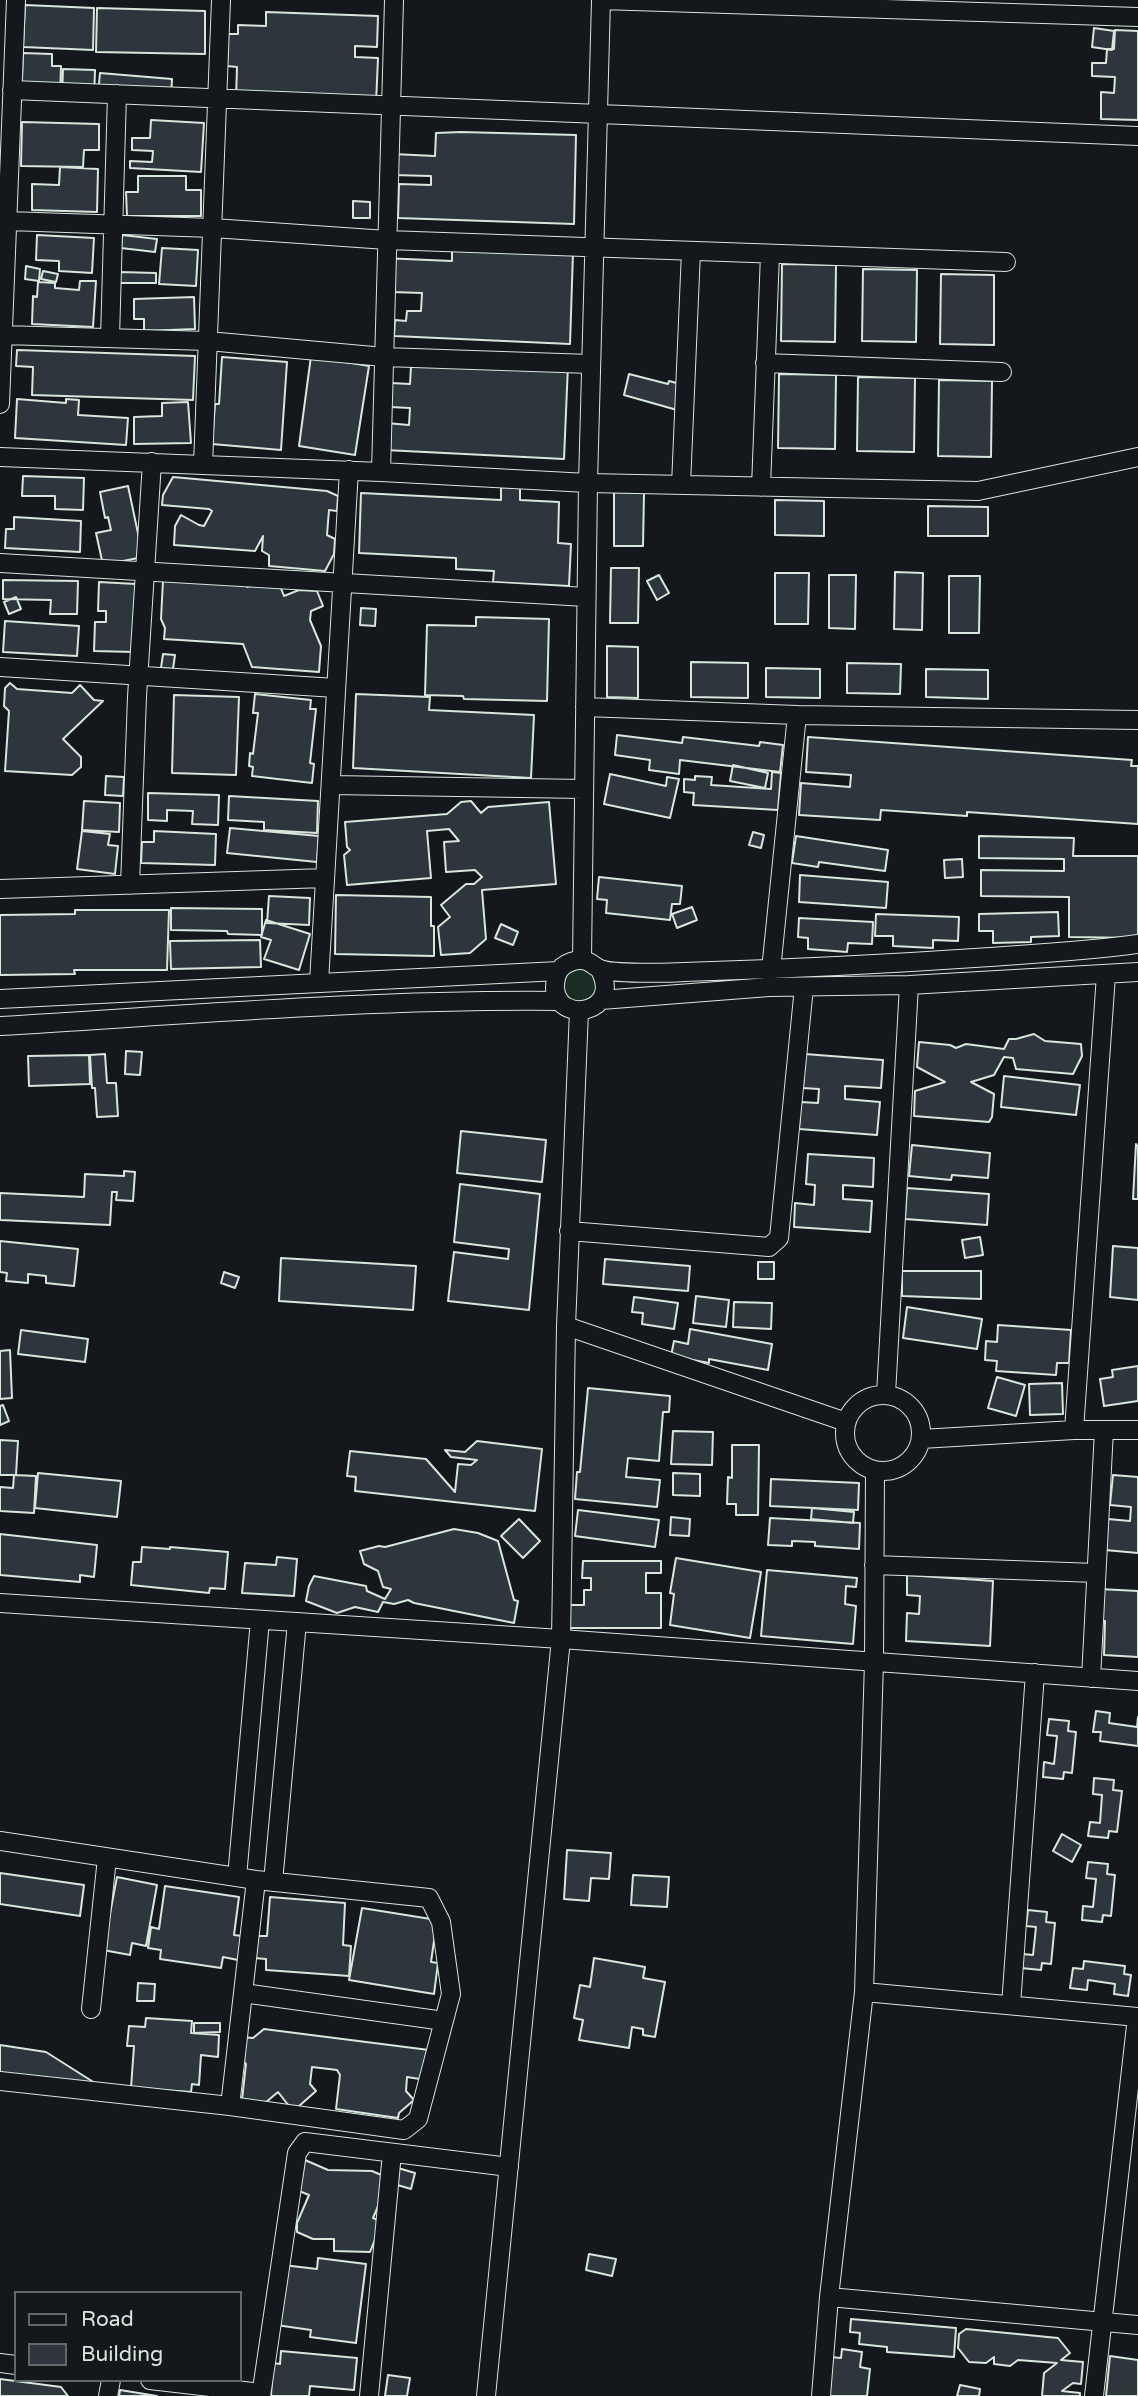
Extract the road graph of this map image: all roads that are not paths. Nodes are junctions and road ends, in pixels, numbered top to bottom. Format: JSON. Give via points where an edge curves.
{"nodes":[{"id":1,"x":16,"y":0,"type":"edge"},
{"id":2,"x":222,"y":0,"type":"edge"},
{"id":3,"x":394,"y":0,"type":"edge"},
{"id":4,"x":601,"y":0,"type":"edge"},
{"id":5,"x":775,"y":3,"type":"edge"},
{"id":6,"x":1138,"y":17,"type":"edge"},
{"id":7,"x":12,"y":90,"type":"junction"},
{"id":8,"x":117,"y":94,"type":"junction"},
{"id":9,"x":217,"y":97,"type":"junction"},
{"id":10,"x":390,"y":106,"type":"junction"},
{"id":11,"x":597,"y":113,"type":"junction"},
{"id":12,"x":1138,"y":136,"type":"edge"},
{"id":13,"x":8,"y":221,"type":"junction"},
{"id":14,"x":113,"y":225,"type":"junction"},
{"id":15,"x":213,"y":228,"type":"junction"},
{"id":16,"x":387,"y":240,"type":"junction"},
{"id":17,"x":594,"y":247,"type":"junction"},
{"id":18,"x":691,"y":251,"type":"junction"},
{"id":19,"x":770,"y":254,"type":"junction"},
{"id":20,"x":1006,"y":262,"type":"dead end"},
{"id":21,"x":3,"y":335,"type":"junction"},
{"id":22,"x":110,"y":338,"type":"junction"},
{"id":23,"x":208,"y":341,"type":"junction"},
{"id":24,"x":384,"y":357,"type":"junction"},
{"id":25,"x":765,"y":363,"type":"junction"},
{"id":26,"x":591,"y":364,"type":"junction"},
{"id":27,"x":1002,"y":372,"type":"dead end"},
{"id":28,"x":0,"y":404,"type":"edge"},
{"id":29,"x":0,"y":457,"type":"edge"},
{"id":30,"x":1138,"y":457,"type":"edge"},
{"id":31,"x":152,"y":463,"type":"junction"},
{"id":32,"x":203,"y":465,"type":"junction"},
{"id":33,"x":348,"y":470,"type":"junction"},
{"id":34,"x":382,"y":472,"type":"junction"},
{"id":35,"x":588,"y":483,"type":"junction"},
{"id":36,"x":681,"y":485,"type":"junction"},
{"id":37,"x":761,"y":486,"type":"junction"},
{"id":38,"x":0,"y":563,"type":"edge"},
{"id":39,"x":145,"y":571,"type":"junction"},
{"id":40,"x":342,"y":582,"type":"junction"},
{"id":41,"x":586,"y":597,"type":"junction"},
{"id":42,"x":0,"y":667,"type":"edge"},
{"id":43,"x":138,"y":676,"type":"junction"},
{"id":44,"x":336,"y":688,"type":"junction"},
{"id":45,"x":585,"y":707,"type":"junction"},
{"id":46,"x":797,"y":715,"type":"junction"},
{"id":47,"x":1138,"y":720,"type":"edge"},
{"id":48,"x":331,"y":785,"type":"junction"},
{"id":49,"x":584,"y":789,"type":"junction"},
{"id":50,"x":325,"y":878,"type":"junction"},
{"id":51,"x":130,"y":885,"type":"junction"},
{"id":52,"x":0,"y":889,"type":"edge"},
{"id":53,"x":1138,"y":944,"type":"edge"},
{"id":54,"x":582,"y":960,"type":"junction"},
{"id":55,"x":600,"y":970,"type":"junction"},
{"id":56,"x":771,"y":970,"type":"junction"},
{"id":57,"x":559,"y":971,"type":"junction"},
{"id":58,"x":1138,"y":972,"type":"edge"},
{"id":59,"x":1106,"y":975,"type":"junction"},
{"id":60,"x":319,"y":982,"type":"junction"},
{"id":61,"x":909,"y":985,"type":"junction"},
{"id":62,"x":804,"y":987,"type":"junction"},
{"id":63,"x":0,"y":999,"type":"edge"},
{"id":64,"x":601,"y":1000,"type":"junction"},
{"id":65,"x":560,"y":1001,"type":"junction"},
{"id":66,"x":579,"y":1010,"type":"junction"},
{"id":67,"x":0,"y":1026,"type":"edge"},
{"id":68,"x":569,"y":1231,"type":"junction"},
{"id":69,"x":566,"y":1326,"type":"junction"},
{"id":70,"x":886,"y":1394,"type":"junction"},
{"id":71,"x":846,"y":1422,"type":"junction"},
{"id":72,"x":1074,"y":1430,"type":"junction"},
{"id":73,"x":1104,"y":1430,"type":"junction"},
{"id":74,"x":1138,"y":1430,"type":"edge"},
{"id":75,"x":921,"y":1439,"type":"junction"},
{"id":76,"x":875,"y":1470,"type":"junction"},
{"id":77,"x":874,"y":1565,"type":"junction"},
{"id":78,"x":1097,"y":1573,"type":"junction"},
{"id":79,"x":0,"y":1603,"type":"edge"},
{"id":80,"x":260,"y":1620,"type":"junction"},
{"id":81,"x":297,"y":1622,"type":"junction"},
{"id":82,"x":561,"y":1639,"type":"junction"},
{"id":83,"x":874,"y":1661,"type":"junction"},
{"id":84,"x":1035,"y":1673,"type":"junction"},
{"id":85,"x":1091,"y":1678,"type":"junction"},
{"id":86,"x":1138,"y":1681,"type":"edge"},
{"id":87,"x":0,"y":1841,"type":"edge"},
{"id":88,"x":107,"y":1858,"type":"junction"},
{"id":89,"x":237,"y":1877,"type":"junction"},
{"id":90,"x":264,"y":1881,"type":"junction"},
{"id":91,"x":864,"y":1992,"type":"junction"},
{"id":92,"x":243,"y":1993,"type":"junction"},
{"id":93,"x":1011,"y":2005,"type":"junction"},
{"id":94,"x":91,"y":2009,"type":"dead end"},
{"id":95,"x":1138,"y":2017,"type":"edge"},
{"id":96,"x":444,"y":2021,"type":"junction"},
{"id":97,"x":0,"y":2081,"type":"edge"},
{"id":98,"x":230,"y":2106,"type":"junction"},
{"id":99,"x":393,"y":2153,"type":"junction"},
{"id":100,"x":509,"y":2167,"type":"junction"},
{"id":101,"x":829,"y":2297,"type":"junction"},
{"id":102,"x":1104,"y":2322,"type":"junction"},
{"id":103,"x":1138,"y":2325,"type":"edge"},
{"id":104,"x":166,"y":2382,"type":"edge"},
{"id":105,"x":261,"y":2394,"type":"edge"},
{"id":106,"x":369,"y":2396,"type":"edge"},
{"id":107,"x":486,"y":2396,"type":"edge"},
{"id":108,"x":821,"y":2396,"type":"edge"},
{"id":109,"x":1094,"y":2396,"type":"edge"}],
"edges":[{"from":1,"to":7,"type":"street"},
{"from":2,"to":9,"type":"street"},
{"from":3,"to":10,"type":"street"},
{"from":4,"to":5,"type":"street"},
{"from":4,"to":11,"type":"street"},
{"from":5,"to":6,"type":"street"},
{"from":7,"to":8,"type":"street"},
{"from":7,"to":13,"type":"street"},
{"from":8,"to":9,"type":"street"},
{"from":8,"to":14,"type":"street"},
{"from":9,"to":10,"type":"street"},
{"from":9,"to":15,"type":"street"},
{"from":10,"to":11,"type":"street"},
{"from":10,"to":16,"type":"street"},
{"from":11,"to":12,"type":"street"},
{"from":11,"to":17,"type":"street"},
{"from":13,"to":14,"type":"street"},
{"from":13,"to":21,"type":"street"},
{"from":14,"to":15,"type":"street"},
{"from":14,"to":22,"type":"street"},
{"from":15,"to":16,"type":"street"},
{"from":15,"to":23,"type":"street"},
{"from":16,"to":17,"type":"street"},
{"from":16,"to":24,"type":"street"},
{"from":17,"to":18,"type":"street"},
{"from":17,"to":26,"type":"street"},
{"from":18,"to":19,"type":"street"},
{"from":18,"to":36,"type":"street"},
{"from":19,"to":20,"type":"street"},
{"from":19,"to":25,"type":"street"},
{"from":21,"to":22,"type":"street"},
{"from":21,"to":28,"type":"street"},
{"from":22,"to":23,"type":"street"},
{"from":23,"to":24,"type":"street"},
{"from":23,"to":32,"type":"street"},
{"from":24,"to":26,"type":"street"},
{"from":24,"to":34,"type":"street"},
{"from":25,"to":27,"type":"street"},
{"from":25,"to":37,"type":"street"},
{"from":26,"to":35,"type":"street"},
{"from":29,"to":31,"type":"street"},
{"from":30,"to":37,"type":"street","via":[[978,491]]},
{"from":31,"to":32,"type":"street"},
{"from":31,"to":39,"type":"street"},
{"from":32,"to":33,"type":"street"},
{"from":33,"to":34,"type":"street"},
{"from":33,"to":40,"type":"street"},
{"from":34,"to":35,"type":"street"},
{"from":35,"to":36,"type":"street"},
{"from":35,"to":41,"type":"street"},
{"from":36,"to":37,"type":"street"},
{"from":38,"to":39,"type":"street"},
{"from":39,"to":40,"type":"street"},
{"from":39,"to":43,"type":"street"},
{"from":40,"to":41,"type":"street"},
{"from":40,"to":44,"type":"street"},
{"from":41,"to":45,"type":"street"},
{"from":42,"to":43,"type":"street"},
{"from":43,"to":44,"type":"street"},
{"from":43,"to":51,"type":"street"},
{"from":44,"to":48,"type":"street"},
{"from":45,"to":46,"type":"street"},
{"from":45,"to":49,"type":"street"},
{"from":46,"to":47,"type":"street"},
{"from":46,"to":56,"type":"street"},
{"from":48,"to":49,"type":"street"},
{"from":48,"to":50,"type":"street"},
{"from":49,"to":54,"type":"street"},
{"from":50,"to":51,"type":"street"},
{"from":50,"to":60,"type":"street"},
{"from":51,"to":52,"type":"street"},
{"from":53,"to":56,"type":"street"},
{"from":54,"to":55,"type":"street"},
{"from":54,"to":57,"type":"street"},
{"from":55,"to":56,"type":"street"},
{"from":55,"to":64,"type":"street","via":[[605,979]]},
{"from":57,"to":60,"type":"street"},
{"from":57,"to":65,"type":"street","via":[[555,986]]},
{"from":58,"to":59,"type":"street"},
{"from":59,"to":61,"type":"street"},
{"from":59,"to":72,"type":"street"},
{"from":60,"to":63,"type":"street"},
{"from":61,"to":62,"type":"street"},
{"from":61,"to":70,"type":"street"},
{"from":62,"to":64,"type":"street"},
{"from":62,"to":68,"type":"street","via":[[779,1238],[769,1247]]},
{"from":64,"to":66,"type":"street","via":[[595,1007]]},
{"from":65,"to":66,"type":"street"},
{"from":65,"to":67,"type":"street","via":[[271,1010]]},
{"from":66,"to":68,"type":"street"},
{"from":68,"to":69,"type":"street"},
{"from":69,"to":71,"type":"street"},
{"from":69,"to":82,"type":"street"},
{"from":70,"to":71,"type":"street","via":[[864,1399]]},
{"from":70,"to":75,"type":"street","via":[[908,1403],[916,1412]]},
{"from":71,"to":76,"type":"street","via":[[850,1451]]},
{"from":72,"to":73,"type":"street"},
{"from":72,"to":75,"type":"street"},
{"from":73,"to":74,"type":"street"},
{"from":73,"to":78,"type":"street"},
{"from":75,"to":76,"type":"street","via":[[907,1463]]},
{"from":76,"to":77,"type":"street"},
{"from":77,"to":78,"type":"street"},
{"from":77,"to":83,"type":"street"},
{"from":78,"to":85,"type":"street"},
{"from":79,"to":80,"type":"street"},
{"from":80,"to":81,"type":"street"},
{"from":80,"to":89,"type":"street"},
{"from":81,"to":82,"type":"street"},
{"from":81,"to":90,"type":"street"},
{"from":82,"to":83,"type":"street"},
{"from":82,"to":100,"type":"street"},
{"from":83,"to":84,"type":"street"},
{"from":83,"to":91,"type":"street"},
{"from":84,"to":85,"type":"street"},
{"from":84,"to":93,"type":"street"},
{"from":85,"to":86,"type":"street"},
{"from":87,"to":88,"type":"street"},
{"from":88,"to":89,"type":"street"},
{"from":88,"to":94,"type":"street"},
{"from":89,"to":90,"type":"street"},
{"from":90,"to":92,"type":"street"},
{"from":90,"to":96,"type":"street","via":[[429,1898],[441,1922],[451,1994]]},
{"from":91,"to":93,"type":"street"},
{"from":91,"to":101,"type":"street"},
{"from":92,"to":96,"type":"street"},
{"from":92,"to":98,"type":"street"},
{"from":93,"to":95,"type":"street"},
{"from":95,"to":102,"type":"street"},
{"from":96,"to":98,"type":"street","via":[[418,2119],[404,2130]]},
{"from":97,"to":98,"type":"street"},
{"from":99,"to":100,"type":"street"},
{"from":99,"to":105,"type":"street","via":[[305,2142],[300,2147]]},
{"from":99,"to":106,"type":"street"},
{"from":100,"to":107,"type":"street"},
{"from":101,"to":102,"type":"street"},
{"from":101,"to":108,"type":"street"},
{"from":102,"to":103,"type":"street"},
{"from":102,"to":109,"type":"street"},
{"from":104,"to":105,"type":"street"}]}
